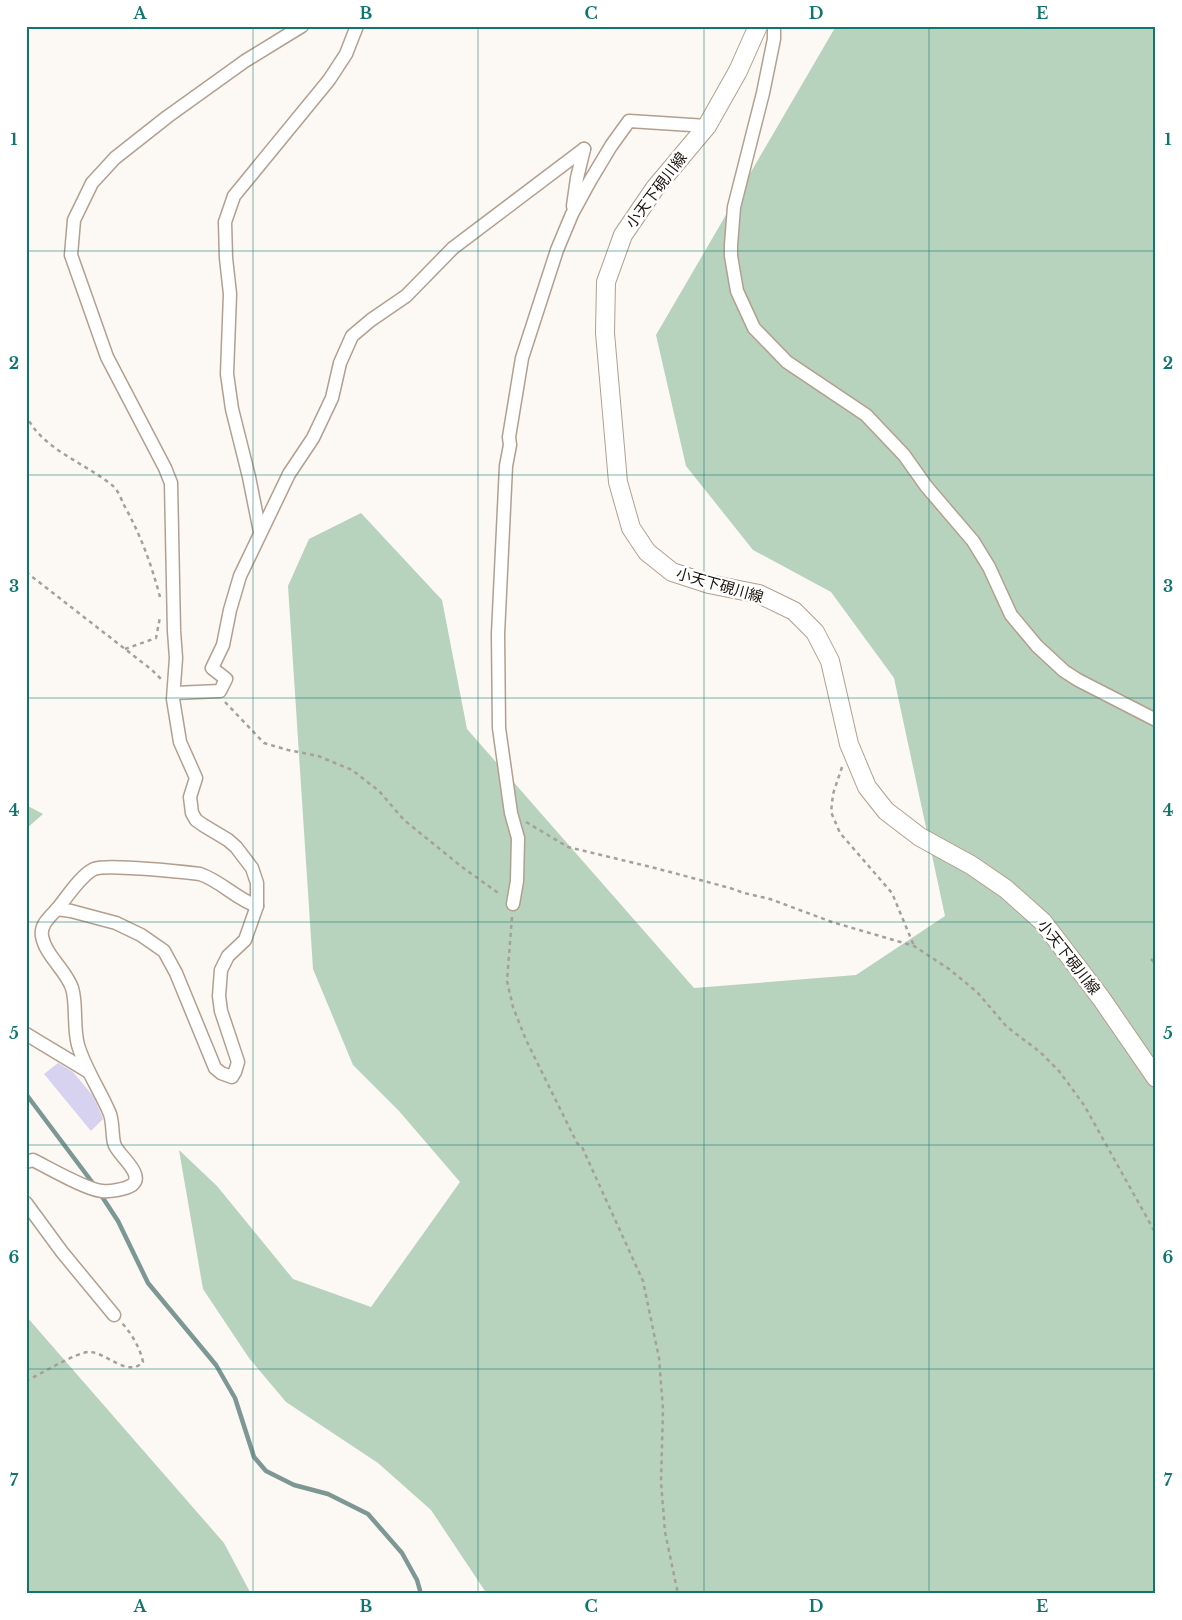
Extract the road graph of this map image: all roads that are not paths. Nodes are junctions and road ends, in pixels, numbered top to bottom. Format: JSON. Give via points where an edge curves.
{"nodes":[{"id":1,"x":302,"y":26,"type":"edge"},
{"id":2,"x":357,"y":26,"type":"edge"},
{"id":3,"x":758,"y":26,"type":"edge"},
{"id":4,"x":774,"y":26,"type":"edge"},
{"id":5,"x":706,"y":126,"type":"junction"},
{"id":6,"x":572,"y":214,"type":"junction"},
{"id":7,"x":260,"y":532,"type":"junction"},
{"id":8,"x":174,"y":693,"type":"junction"},
{"id":9,"x":1156,"y":720,"type":"edge"},
{"id":10,"x":513,"y":904,"type":"road end"},
{"id":11,"x":257,"y":906,"type":"junction"},
{"id":12,"x":57,"y":910,"type":"junction"},
{"id":13,"x":26,"y":1034,"type":"edge"},
{"id":14,"x":89,"y":1072,"type":"junction"},
{"id":15,"x":1156,"y":1078,"type":"edge"},
{"id":16,"x":26,"y":1162,"type":"edge"},
{"id":17,"x":26,"y":1203,"type":"edge"},
{"id":18,"x":114,"y":1315,"type":"road end"}],
"edges":[{"from":1,"to":8,"type":"street","via":[[167,117],[116,158],[92,183],[74,220],[71,255],[106,358],[171,483]]},
{"from":2,"to":7,"type":"street","via":[[346,54],[329,80],[234,196],[225,222],[230,294],[227,374]]},
{"from":3,"to":5,"type":"main road","name":"小天下硯川線","via":[[738,71]]},
{"from":4,"to":9,"type":"street","via":[[763,93],[734,207],[731,245],[737,291],[754,328],[787,362],[866,415],[904,455],[973,541],[1011,615],[1037,646],[1078,680]]},
{"from":5,"to":6,"type":"street","via":[[629,122]]},
{"from":5,"to":15,"type":"main road","name":"小天下硯川線","via":[[655,188],[623,235],[606,282],[605,333],[618,482],[631,528],[647,552],[672,572],[709,584],[759,594],[794,611],[815,632],[830,661],[849,744],[867,786],[886,811],[920,837],[1006,889],[1043,922]]},
{"from":6,"to":7,"type":"street","via":[[584,149],[453,248],[406,296],[352,336],[340,363],[332,398]]},
{"from":6,"to":10,"type":"street","via":[[522,358],[506,466],[498,634],[499,728],[510,813],[518,838]]},
{"from":7,"to":8,"type":"street","via":[[240,576],[223,645],[212,668],[226,679],[220,692]]},
{"from":8,"to":11,"type":"street","via":[[180,742],[196,778],[190,797],[192,813],[196,820],[228,840],[244,856],[257,883]]},
{"from":11,"to":12,"type":"street","via":[[200,874],[101,868],[86,874]]},
{"from":11,"to":12,"type":"street","via":[[245,940],[228,956],[221,970],[221,1011],[238,1062],[232,1077],[215,1068],[164,951],[116,923]]},
{"from":12,"to":14,"type":"street","via":[[46,920],[42,936],[73,990],[75,1029]]},
{"from":13,"to":14,"type":"street"},
{"from":14,"to":16,"type":"street","via":[[111,1116],[114,1146],[135,1174],[132,1185],[103,1191],[33,1160]]},
{"from":17,"to":18,"type":"street"}]}
